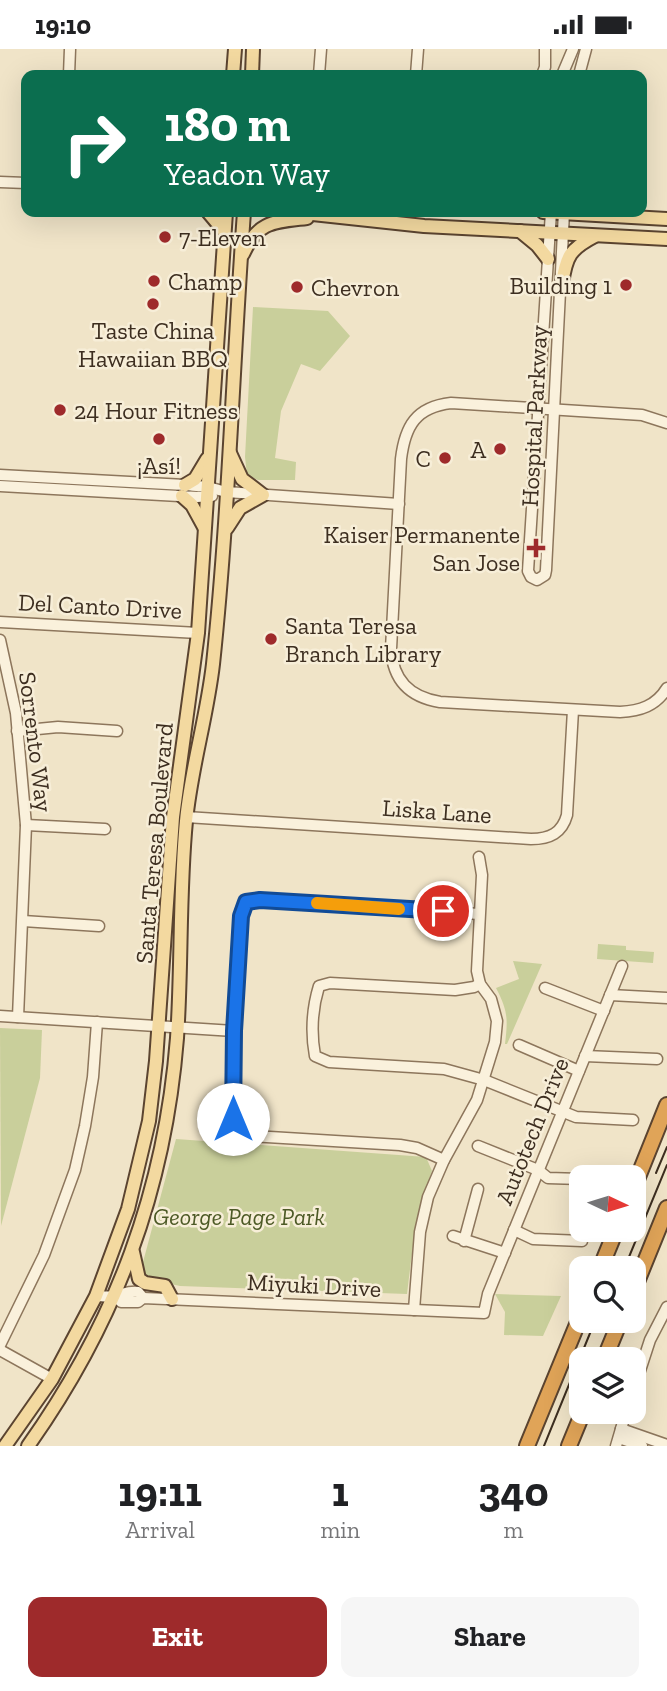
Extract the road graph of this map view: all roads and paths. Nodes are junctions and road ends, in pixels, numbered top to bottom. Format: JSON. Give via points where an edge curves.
{"nodes":[{"id":1,"x":70,"y":49,"type":"edge"},
{"id":2,"x":235,"y":49,"type":"edge"},
{"id":3,"x":253,"y":49,"type":"edge"},
{"id":4,"x":321,"y":49,"type":"edge"},
{"id":5,"x":418,"y":49,"type":"edge"},
{"id":6,"x":545,"y":49,"type":"edge"},
{"id":7,"x":573,"y":49,"type":"edge"},
{"id":8,"x":586,"y":49,"type":"edge"},
{"id":9,"x":69,"y":70,"type":"edge"},
{"id":10,"x":233,"y":70,"type":"edge"},
{"id":11,"x":252,"y":70,"type":"edge"},
{"id":12,"x":319,"y":70,"type":"edge"},
{"id":13,"x":416,"y":70,"type":"edge"},
{"id":14,"x":544,"y":70,"type":"edge"},
{"id":15,"x":564,"y":70,"type":"edge"},
{"id":16,"x":580,"y":70,"type":"edge"},
{"id":17,"x":0,"y":182,"type":"edge"},
{"id":18,"x":21,"y":183,"type":"edge"},
{"id":19,"x":212,"y":217,"type":"edge"},
{"id":20,"x":225,"y":217,"type":"edge"},
{"id":21,"x":244,"y":217,"type":"edge"},
{"id":22,"x":316,"y":217,"type":"edge"},
{"id":23,"x":337,"y":217,"type":"edge"},
{"id":24,"x":558,"y":217,"type":"edge"},
{"id":25,"x":641,"y":217,"type":"edge"},
{"id":26,"x":667,"y":219,"type":"edge"},
{"id":27,"x":224,"y":231,"type":"junction"},
{"id":28,"x":520,"y":231,"type":"junction"},
{"id":29,"x":556,"y":234,"type":"junction"},
{"id":30,"x":596,"y":236,"type":"junction"},
{"id":31,"x":667,"y":239,"type":"edge"},
{"id":32,"x":548,"y":259,"type":"junction"},
{"id":33,"x":241,"y":261,"type":"junction"},
{"id":34,"x":562,"y":284,"type":"junction"},
{"id":35,"x":538,"y":408,"type":"junction"},
{"id":36,"x":555,"y":409,"type":"junction"},
{"id":37,"x":667,"y":423,"type":"edge"},
{"id":38,"x":229,"y":450,"type":"junction"},
{"id":39,"x":209,"y":456,"type":"junction"},
{"id":40,"x":0,"y":475,"type":"edge"},
{"id":41,"x":0,"y":485,"type":"edge"},
{"id":42,"x":184,"y":491,"type":"junction"},
{"id":43,"x":226,"y":492,"type":"junction"},
{"id":44,"x":207,"y":493,"type":"junction"},
{"id":45,"x":262,"y":495,"type":"junction"},
{"id":46,"x":399,"y":504,"type":"junction"},
{"id":47,"x":206,"y":529,"type":"junction"},
{"id":48,"x":224,"y":535,"type":"junction"},
{"id":49,"x":0,"y":622,"type":"edge"},
{"id":50,"x":198,"y":633,"type":"junction"},
{"id":51,"x":0,"y":640,"type":"edge"},
{"id":52,"x":667,"y":688,"type":"edge"},
{"id":53,"x":573,"y":710,"type":"junction"},
{"id":54,"x":17,"y":731,"type":"junction"},
{"id":55,"x":117,"y":731,"type":"dead end"},
{"id":56,"x":186,"y":817,"type":"junction"},
{"id":57,"x":26,"y":825,"type":"junction"},
{"id":58,"x":105,"y":829,"type":"dead end"},
{"id":59,"x":479,"y":857,"type":"dead end"},
{"id":60,"x":479,"y":914,"type":"junction"},
{"id":61,"x":23,"y":921,"type":"junction"},
{"id":62,"x":99,"y":926,"type":"dead end"},
{"id":63,"x":622,"y":966,"type":"dead end"},
{"id":64,"x":480,"y":984,"type":"junction"},
{"id":65,"x":545,"y":988,"type":"dead end"},
{"id":66,"x":610,"y":995,"type":"junction"},
{"id":67,"x":667,"y":998,"type":"edge"},
{"id":68,"x":604,"y":1011,"type":"junction"},
{"id":69,"x":0,"y":1016,"type":"edge"},
{"id":70,"x":18,"y":1017,"type":"junction"},
{"id":71,"x":97,"y":1022,"type":"junction"},
{"id":72,"x":159,"y":1026,"type":"junction"},
{"id":73,"x":177,"y":1027,"type":"junction"},
{"id":74,"x":234,"y":1031,"type":"junction"},
{"id":75,"x":519,"y":1045,"type":"dead end"},
{"id":76,"x":585,"y":1056,"type":"junction"},
{"id":77,"x":657,"y":1059,"type":"dead end"},
{"id":78,"x":579,"y":1071,"type":"junction"},
{"id":79,"x":484,"y":1080,"type":"junction"},
{"id":80,"x":667,"y":1105,"type":"edge"},
{"id":81,"x":562,"y":1112,"type":"junction"},
{"id":82,"x":633,"y":1120,"type":"dead end"},
{"id":83,"x":478,"y":1146,"type":"dead end"},
{"id":84,"x":443,"y":1160,"type":"junction"},
{"id":85,"x":643,"y":1165,"type":"edge"},
{"id":86,"x":538,"y":1170,"type":"junction"},
{"id":87,"x":569,"y":1179,"type":"edge"},
{"id":88,"x":478,"y":1189,"type":"dead end"},
{"id":89,"x":667,"y":1208,"type":"edge"},
{"id":90,"x":514,"y":1230,"type":"junction"},
{"id":91,"x":453,"y":1236,"type":"dead end"},
{"id":92,"x":569,"y":1240,"type":"edge"},
{"id":93,"x":464,"y":1241,"type":"junction"},
{"id":94,"x":133,"y":1250,"type":"junction"},
{"id":95,"x":505,"y":1253,"type":"junction"},
{"id":96,"x":646,"y":1260,"type":"edge"},
{"id":97,"x":96,"y":1296,"type":"junction"},
{"id":98,"x":115,"y":1296,"type":"junction"},
{"id":99,"x":172,"y":1299,"type":"junction"},
{"id":100,"x":667,"y":1307,"type":"edge"},
{"id":101,"x":414,"y":1310,"type":"junction"},
{"id":102,"x":484,"y":1313,"type":"joint"},
{"id":103,"x":574,"y":1333,"type":"edge"},
{"id":104,"x":0,"y":1348,"type":"edge"},
{"id":105,"x":646,"y":1352,"type":"edge"},
{"id":106,"x":52,"y":1379,"type":"junction"},
{"id":107,"x":578,"y":1424,"type":"edge"},
{"id":108,"x":618,"y":1438,"type":"edge"},
{"id":109,"x":667,"y":1445,"type":"edge"},
{"id":110,"x":5,"y":1446,"type":"edge"},
{"id":111,"x":28,"y":1446,"type":"edge"},
{"id":112,"x":527,"y":1446,"type":"edge"},
{"id":113,"x":569,"y":1446,"type":"edge"},
{"id":114,"x":642,"y":1446,"type":"edge"}],
"edges":[{"from":1,"to":9,"type":"street"},
{"from":2,"to":10,"type":"main road"},
{"from":3,"to":11,"type":"main road"},
{"from":4,"to":12,"type":"street"},
{"from":5,"to":13,"type":"street"},
{"from":6,"to":14,"type":"street"},
{"from":7,"to":15,"type":"street"},
{"from":8,"to":16,"type":"street"},
{"from":17,"to":18,"type":"street"},
{"from":19,"to":27,"type":"main road"},
{"from":20,"to":27,"type":"main road","name":"Santa Teresa Boulevard"},
{"from":21,"to":33,"type":"main road","name":"Santa Teresa Boulevard"},
{"from":22,"to":33,"type":"main road","via":[[264,225],[252,236]]},
{"from":23,"to":28,"type":"main road"},
{"from":24,"to":29,"type":"street","name":"Hospital Parkway"},
{"from":25,"to":26,"type":"main road"},
{"from":27,"to":39,"type":"main road","name":"Santa Teresa Boulevard"},
{"from":28,"to":29,"type":"main road"},
{"from":28,"to":32,"type":"main road"},
{"from":29,"to":30,"type":"main road"},
{"from":29,"to":32,"type":"street","name":"Hospital Parkway"},
{"from":29,"to":34,"type":"street","name":"Hospital Parkway"},
{"from":30,"to":31,"type":"main road"},
{"from":30,"to":34,"type":"main road","via":[[571,253]]},
{"from":32,"to":35,"type":"street","name":"Hospital Parkway"},
{"from":33,"to":38,"type":"main road","name":"Santa Teresa Boulevard"},
{"from":34,"to":36,"type":"street","name":"Hospital Parkway"},
{"from":35,"to":36,"type":"street"},
{"from":35,"to":36,"type":"street","name":"Hospital Parkway","via":[[528,571],[537,580],[546,570]]},
{"from":35,"to":46,"type":"street","via":[[451,403],[428,409],[406,432]]},
{"from":36,"to":37,"type":"street","via":[[642,415]]},
{"from":38,"to":43,"type":"main road","name":"Santa Teresa Boulevard"},
{"from":38,"to":45,"type":"main road","via":[[242,479]]},
{"from":39,"to":42,"type":"main road"},
{"from":39,"to":44,"type":"main road","name":"Santa Teresa Boulevard"},
{"from":40,"to":42,"type":"street"},
{"from":41,"to":42,"type":"street"},
{"from":42,"to":44,"type":"street"},
{"from":42,"to":47,"type":"main road"},
{"from":43,"to":44,"type":"street"},
{"from":43,"to":45,"type":"street"},
{"from":43,"to":48,"type":"main road","name":"Santa Teresa Boulevard"},
{"from":44,"to":47,"type":"main road","name":"Santa Teresa Boulevard"},
{"from":45,"to":46,"type":"street"},
{"from":45,"to":48,"type":"main road","via":[[240,508]]},
{"from":46,"to":53,"type":"street","via":[[391,649],[393,669],[404,687],[440,702]]},
{"from":47,"to":50,"type":"main road","name":"Santa Teresa Boulevard"},
{"from":48,"to":56,"type":"main road","name":"Santa Teresa Boulevard","via":[[213,667]]},
{"from":49,"to":50,"type":"street","name":"Del Canto Drive"},
{"from":50,"to":72,"type":"main road","name":"Santa Teresa Boulevard","via":[[173,817]]},
{"from":51,"to":54,"type":"street","name":"Sorrento Way"},
{"from":52,"to":53,"type":"street","via":[[642,710]]},
{"from":53,"to":56,"type":"street","name":"Liska Lane","via":[[567,815],[563,827],[552,836],[531,839]]},
{"from":54,"to":55,"type":"street","via":[[58,727]]},
{"from":54,"to":57,"type":"street","name":"Sorrento Way"},
{"from":56,"to":73,"type":"main road","name":"Santa Teresa Boulevard"},
{"from":57,"to":58,"type":"street"},
{"from":57,"to":61,"type":"street","name":"Sorrento Way"},
{"from":59,"to":60,"type":"street"},
{"from":60,"to":64,"type":"street"},
{"from":60,"to":74,"type":"street","via":[[246,902],[241,916]]},
{"from":61,"to":62,"type":"street"},
{"from":61,"to":70,"type":"street","name":"Sorrento Way"},
{"from":63,"to":66,"type":"street","name":"Autotech Drive"},
{"from":64,"to":79,"type":"street","via":[[491,999],[497,1021]]},
{"from":64,"to":79,"type":"street","via":[[455,991],[319,986],[312,1042],[314,1056],[328,1062],[444,1069]]},
{"from":65,"to":68,"type":"street"},
{"from":66,"to":67,"type":"street"},
{"from":66,"to":68,"type":"street","name":"Autotech Drive"},
{"from":68,"to":76,"type":"street","name":"Autotech Drive"},
{"from":69,"to":70,"type":"street"},
{"from":70,"to":71,"type":"street"},
{"from":71,"to":72,"type":"street"},
{"from":71,"to":104,"type":"street","via":[[86,1126],[75,1170],[44,1257]]},
{"from":72,"to":73,"type":"street"},
{"from":72,"to":97,"type":"main road","name":"Santa Teresa Boulevard","via":[[141,1162]]},
{"from":73,"to":74,"type":"street"},
{"from":73,"to":94,"type":"main road","name":"Santa Teresa Boulevard","via":[[164,1137]]},
{"from":74,"to":84,"type":"street","via":[[233,1119],[239,1132],[400,1145]]},
{"from":75,"to":78,"type":"street"},
{"from":76,"to":77,"type":"street"},
{"from":76,"to":78,"type":"street","name":"Autotech Drive"},
{"from":78,"to":81,"type":"street","name":"Autotech Drive"},
{"from":79,"to":81,"type":"street"},
{"from":79,"to":84,"type":"street"},
{"from":80,"to":85,"type":"highway"},
{"from":81,"to":82,"type":"street"},
{"from":81,"to":86,"type":"street","name":"Autotech Drive"},
{"from":83,"to":86,"type":"street"},
{"from":84,"to":101,"type":"street","via":[[420,1232]]},
{"from":86,"to":87,"type":"street","via":[[548,1178]]},
{"from":86,"to":90,"type":"street","name":"Autotech Drive"},
{"from":88,"to":93,"type":"street"},
{"from":89,"to":96,"type":"highway"},
{"from":90,"to":92,"type":"street","via":[[533,1238]]},
{"from":90,"to":95,"type":"street","name":"Autotech Drive"},
{"from":91,"to":93,"type":"street"},
{"from":93,"to":95,"type":"street"},
{"from":94,"to":98,"type":"main road","name":"Santa Teresa Boulevard"},
{"from":94,"to":99,"type":"main road","via":[[139,1279],[165,1286]]},
{"from":95,"to":102,"type":"street","name":"Autotech Drive"},
{"from":97,"to":98,"type":"street","name":"Miyuki Drive"},
{"from":97,"to":106,"type":"main road","name":"Santa Teresa Boulevard"},
{"from":98,"to":99,"type":"street","name":"Miyuki Drive","via":[[138,1292],[143,1298]]},
{"from":98,"to":111,"type":"main road","name":"Santa Teresa Boulevard","via":[[80,1365]]},
{"from":99,"to":101,"type":"street","name":"Miyuki Drive"},
{"from":100,"to":105,"type":"street"},
{"from":101,"to":102,"type":"street","name":"Miyuki Drive"},
{"from":103,"to":112,"type":"highway"},
{"from":104,"to":106,"type":"street"},
{"from":106,"to":110,"type":"main road","name":"Santa Teresa Boulevard"},
{"from":107,"to":113,"type":"highway"},
{"from":108,"to":109,"type":"street"},
{"from":108,"to":114,"type":"street"}]}
